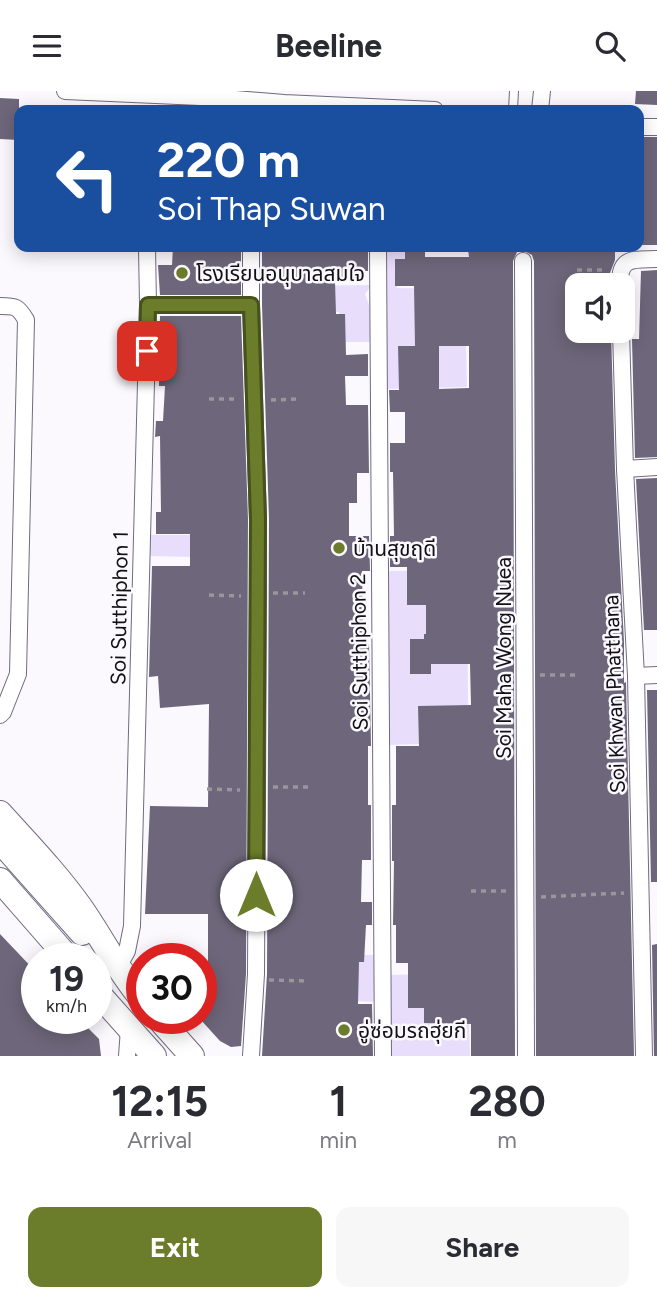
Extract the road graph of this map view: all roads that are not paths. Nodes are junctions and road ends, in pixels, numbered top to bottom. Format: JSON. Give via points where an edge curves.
{"nodes":[{"id":1,"x":65,"y":91,"type":"edge"},
{"id":2,"x":83,"y":92,"type":"edge"},
{"id":3,"x":185,"y":94,"type":"edge"},
{"id":4,"x":284,"y":97,"type":"edge"},
{"id":5,"x":374,"y":102,"type":"edge"},
{"id":6,"x":141,"y":103,"type":"edge"},
{"id":7,"x":397,"y":105,"type":"edge"},
{"id":8,"x":147,"y":252,"type":"edge"},
{"id":9,"x":251,"y":252,"type":"edge"},
{"id":10,"x":377,"y":252,"type":"edge"},
{"id":11,"x":636,"y":253,"type":"edge"},
{"id":12,"x":657,"y":259,"type":"edge"},
{"id":13,"x":523,"y":261,"type":"dead end"},
{"id":14,"x":621,"y":273,"type":"edge"},
{"id":15,"x":148,"y":305,"type":"junction"},
{"id":16,"x":251,"y":305,"type":"junction"},
{"id":17,"x":0,"y":306,"type":"edge"},
{"id":18,"x":621,"y":343,"type":"edge"},
{"id":19,"x":657,"y":467,"type":"edge"},
{"id":20,"x":625,"y":469,"type":"junction"},
{"id":21,"x":657,"y":675,"type":"edge"},
{"id":22,"x":636,"y":676,"type":"junction"},
{"id":23,"x":1,"y":712,"type":"edge"},
{"id":24,"x":0,"y":813,"type":"edge"},
{"id":25,"x":0,"y":841,"type":"edge"},
{"id":26,"x":0,"y":880,"type":"edge"},
{"id":27,"x":649,"y":892,"type":"edge"},
{"id":28,"x":55,"y":943,"type":"edge"},
{"id":29,"x":118,"y":971,"type":"junction"},
{"id":30,"x":126,"y":980,"type":"edge"},
{"id":31,"x":112,"y":1009,"type":"edge"},
{"id":32,"x":126,"y":1025,"type":"edge"},
{"id":33,"x":129,"y":1034,"type":"edge"},
{"id":34,"x":134,"y":1034,"type":"edge"},
{"id":35,"x":172,"y":1034,"type":"edge"},
{"id":36,"x":127,"y":1056,"type":"edge"},
{"id":37,"x":154,"y":1056,"type":"edge"},
{"id":38,"x":192,"y":1056,"type":"edge"},
{"id":39,"x":251,"y":1056,"type":"edge"},
{"id":40,"x":383,"y":1056,"type":"edge"},
{"id":41,"x":526,"y":1056,"type":"edge"},
{"id":42,"x":644,"y":1056,"type":"edge"}],
"edges":[{"from":1,"to":2,"type":"street"},
{"from":2,"to":6,"type":"street"},
{"from":3,"to":4,"type":"street"},
{"from":3,"to":6,"type":"street"},
{"from":4,"to":5,"type":"street"},
{"from":5,"to":7,"type":"street"},
{"from":8,"to":15,"type":"street","name":"Soi Sutthiphon 1"},
{"from":9,"to":16,"type":"street"},
{"from":10,"to":40,"type":"street","name":"Soi Sutthiphon 2"},
{"from":11,"to":12,"type":"street"},
{"from":11,"to":14,"type":"street"},
{"from":13,"to":41,"type":"street","name":"Soi Maha Wong Nuea"},
{"from":15,"to":16,"type":"street"},
{"from":15,"to":29,"type":"street","name":"Soi Sutthiphon 1","via":[[132,926]]},
{"from":16,"to":39,"type":"street","via":[[258,595],[256,980]]},
{"from":17,"to":23,"type":"street","via":[[15,306],[26,320],[19,674]]},
{"from":18,"to":20,"type":"street","name":"Soi Khwan Phatthana"},
{"from":19,"to":20,"type":"street"},
{"from":20,"to":22,"type":"street","name":"Soi Khwan Phatthana"},
{"from":21,"to":22,"type":"street"},
{"from":22,"to":27,"type":"street","name":"Soi Khwan Phatthana"},
{"from":24,"to":29,"type":"main road","via":[[63,883]]},
{"from":25,"to":29,"type":"main road"},
{"from":26,"to":28,"type":"main road"},
{"from":27,"to":42,"type":"street","name":"Soi Khwan Phatthana"},
{"from":29,"to":30,"type":"main road"},
{"from":31,"to":32,"type":"main road"},
{"from":33,"to":36,"type":"street"},
{"from":34,"to":37,"type":"main road"},
{"from":35,"to":38,"type":"main road"}]}
